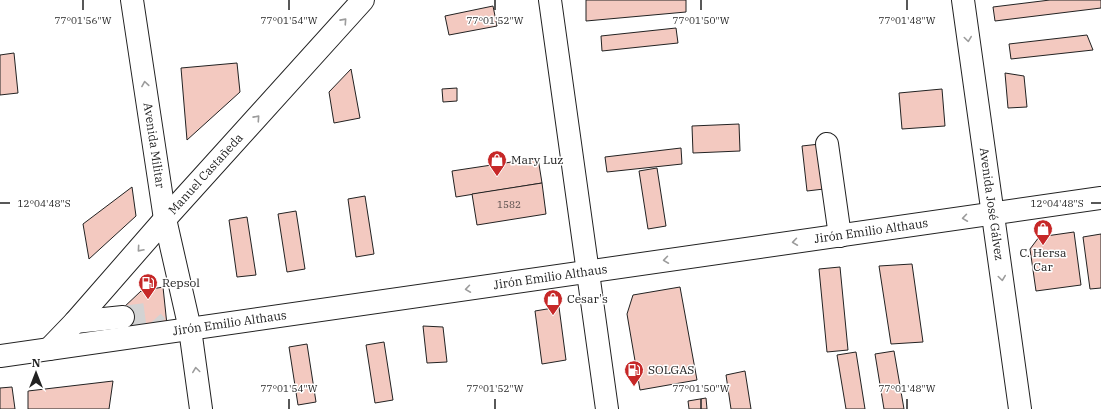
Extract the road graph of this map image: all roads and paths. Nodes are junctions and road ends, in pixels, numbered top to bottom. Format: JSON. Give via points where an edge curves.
{"nodes":[{"id":1,"x":132,"y":0,"type":"edge"},
{"id":2,"x":363,"y":0,"type":"edge"},
{"id":3,"x":550,"y":0,"type":"edge"},
{"id":4,"x":963,"y":0,"type":"edge"},
{"id":5,"x":827,"y":144,"type":"dead end"},
{"id":6,"x":1101,"y":198,"type":"edge"},
{"id":7,"x":993,"y":214,"type":"junction"},
{"id":8,"x":165,"y":219,"type":"junction"},
{"id":9,"x":840,"y":236,"type":"junction"},
{"id":10,"x":588,"y":272,"type":"junction"},
{"id":11,"x":124,"y":317,"type":"tunnel mouth"},
{"id":12,"x":75,"y":322,"type":"junction"},
{"id":13,"x":190,"y":329,"type":"junction"},
{"id":14,"x":49,"y":349,"type":"junction"},
{"id":15,"x":0,"y":356,"type":"edge"},
{"id":16,"x":201,"y":409,"type":"edge"},
{"id":17,"x":607,"y":409,"type":"edge"},
{"id":18,"x":1020,"y":409,"type":"edge"}],
"edges":[{"from":8,"to":1,"type":"street","name":"Avenida Militar","one_way":true},
{"from":8,"to":2,"type":"street","name":"Manuel Castañeda","one_way":true},
{"from":3,"to":10,"type":"street"},
{"from":4,"to":7,"type":"street","name":"Avenida José Gálvez","one_way":true},
{"from":5,"to":9,"type":"street"},
{"from":6,"to":7,"type":"street","name":"Jirón Emilio Althaus"},
{"from":7,"to":9,"type":"street","name":"Jirón Emilio Althaus","one_way":true},
{"from":7,"to":18,"type":"street","name":"Avenida José Gálvez","one_way":true},
{"from":8,"to":12,"type":"street","name":"Manuel Castañeda","one_way":true},
{"from":8,"to":13,"type":"street","name":"Avenida Militar"},
{"from":9,"to":10,"type":"street","name":"Jirón Emilio Althaus","one_way":true},
{"from":10,"to":13,"type":"street","name":"Jirón Emilio Althaus","one_way":true},
{"from":10,"to":17,"type":"street"},
{"from":11,"to":12,"type":"street"},
{"from":12,"to":14,"type":"street","name":"Manuel Castañeda"},
{"from":13,"to":14,"type":"street","name":"Jirón Emilio Althaus","via":[[160,329]]},
{"from":16,"to":13,"type":"street","name":"Avenida Militar","one_way":true},
{"from":14,"to":15,"type":"street","name":"Jirón Emilio Althaus"}]}
